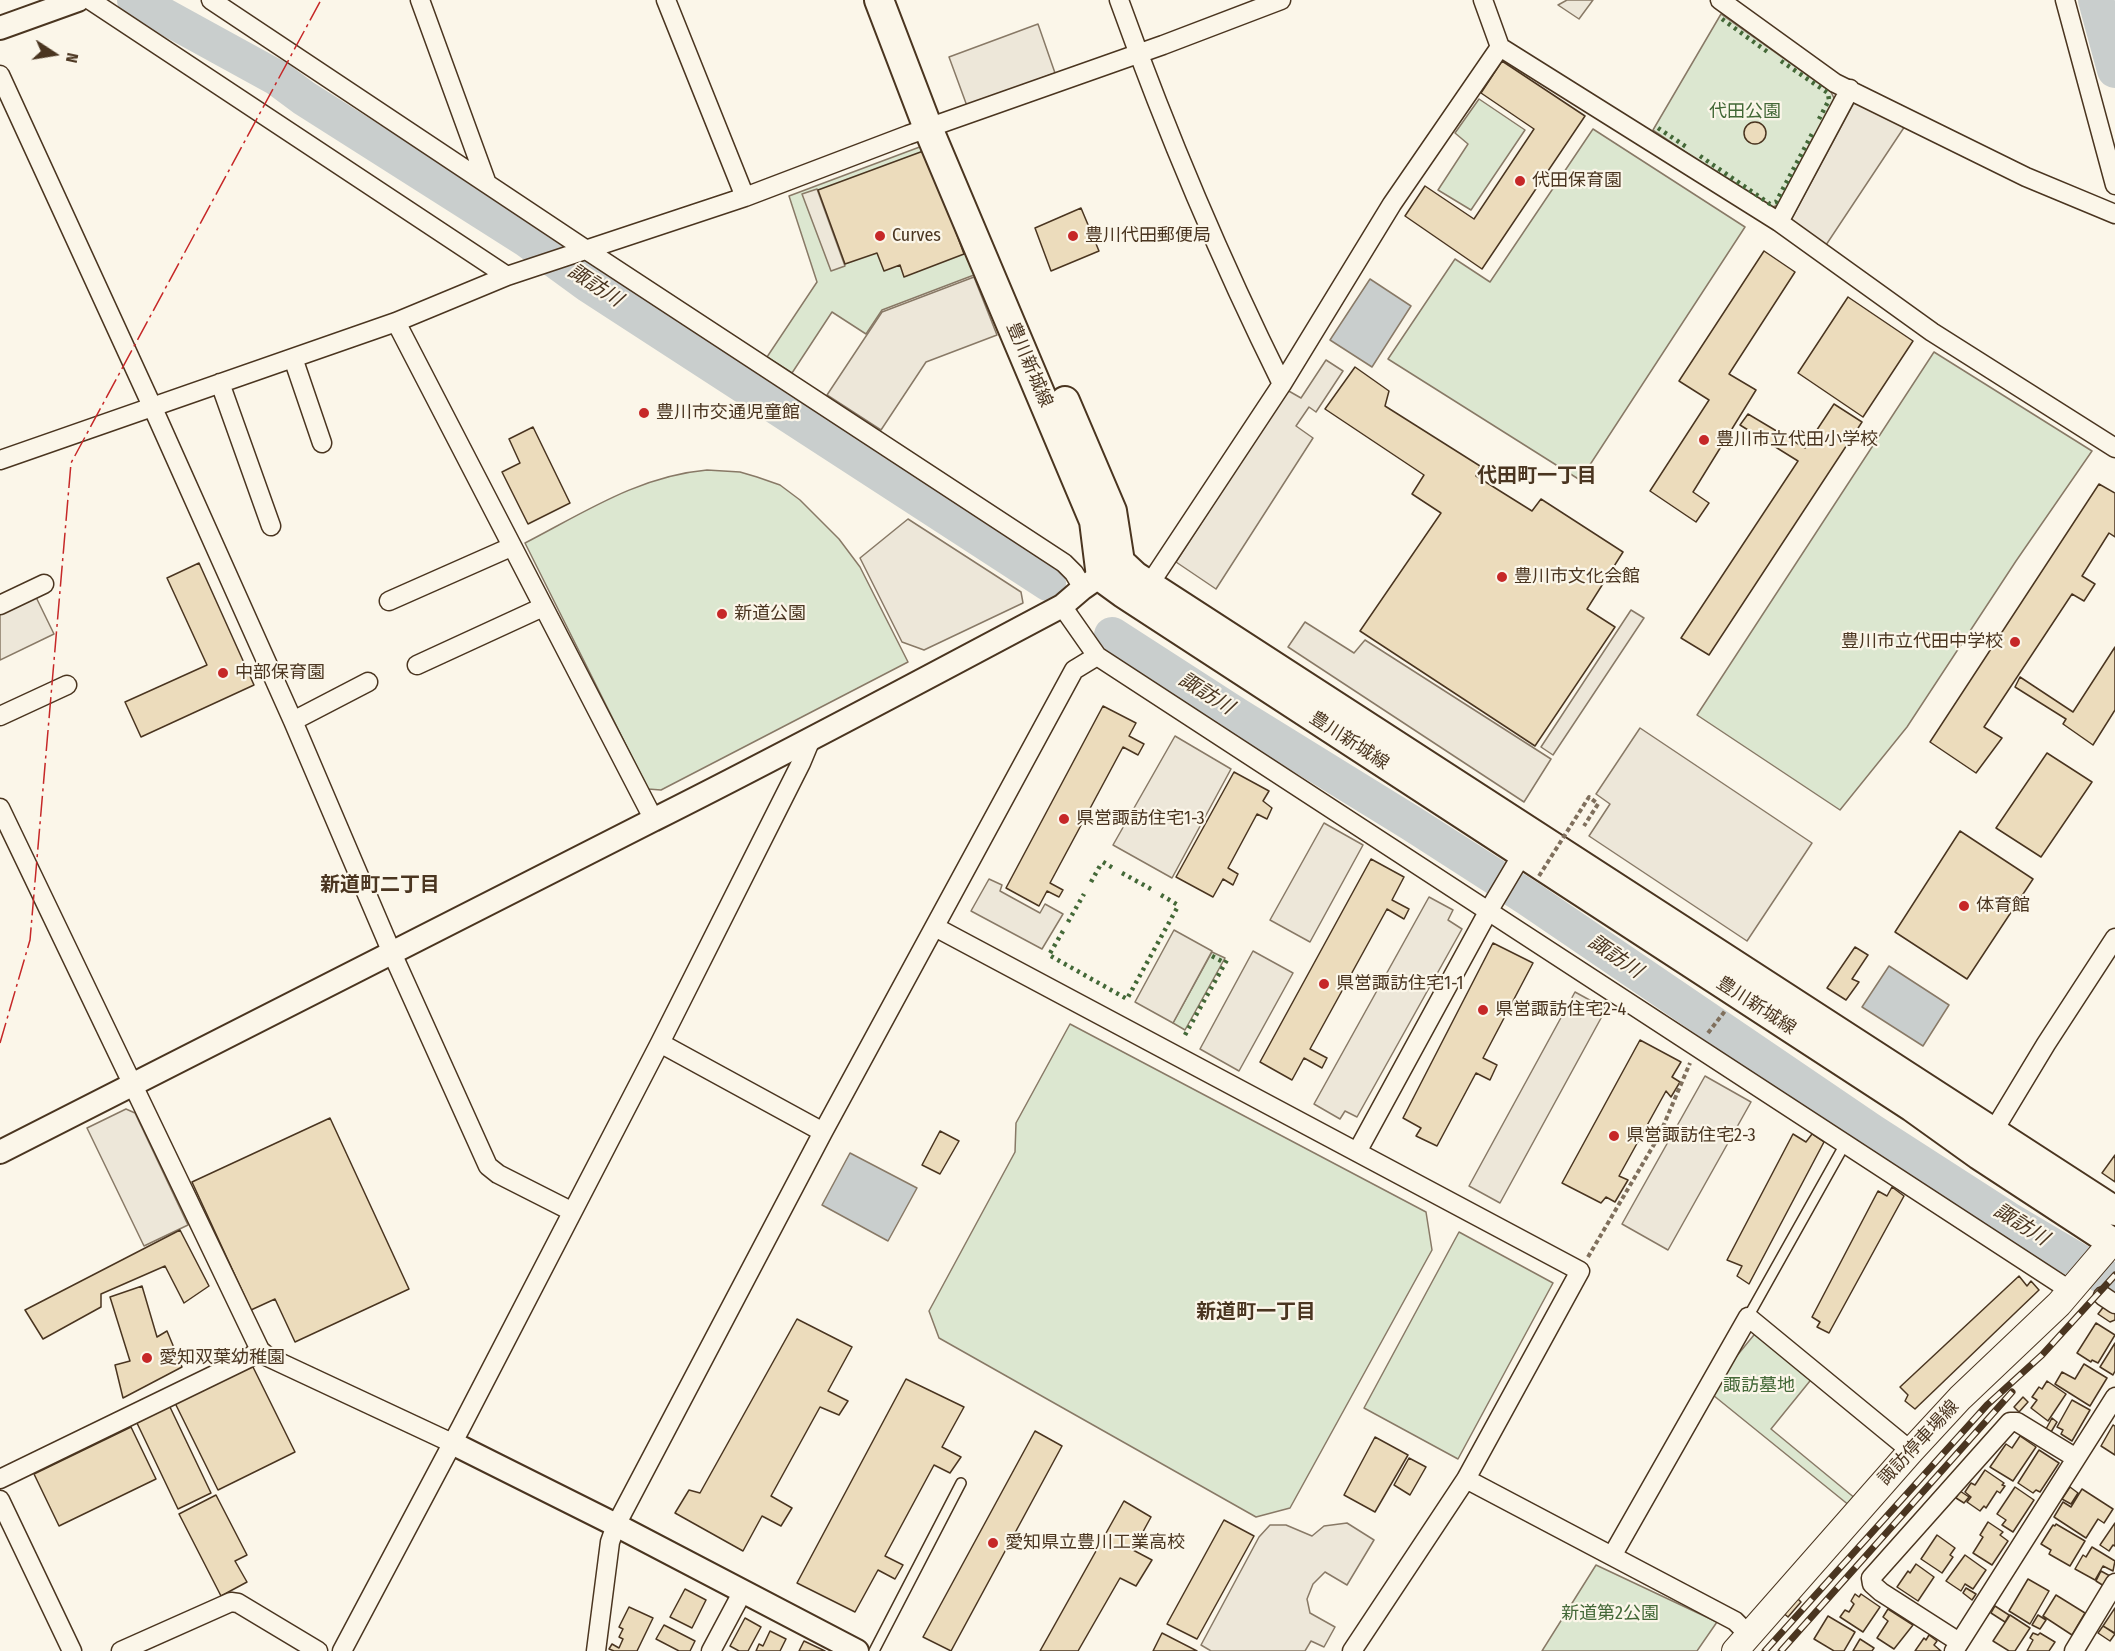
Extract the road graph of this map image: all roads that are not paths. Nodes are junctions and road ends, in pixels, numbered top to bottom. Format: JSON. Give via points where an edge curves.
{"nodes":[{"id":1,"x":78,"y":0,"type":"edge"},
{"id":2,"x":90,"y":0,"type":"edge"},
{"id":3,"x":211,"y":0,"type":"edge"},
{"id":4,"x":420,"y":0,"type":"edge"},
{"id":5,"x":666,"y":0,"type":"edge"},
{"id":6,"x":879,"y":0,"type":"edge"},
{"id":7,"x":898,"y":0,"type":"edge"},
{"id":8,"x":1119,"y":0,"type":"edge"},
{"id":9,"x":1281,"y":0,"type":"edge"},
{"id":10,"x":1483,"y":0,"type":"edge"},
{"id":11,"x":1720,"y":0,"type":"edge"},
{"id":12,"x":2065,"y":0,"type":"edge"},
{"id":13,"x":0,"y":28,"type":"edge"},
{"id":14,"x":1500,"y":48,"type":"junction"},
{"id":15,"x":1138,"y":54,"type":"junction"},
{"id":16,"x":0,"y":75,"type":"edge"},
{"id":17,"x":1850,"y":89,"type":"junction"},
{"id":18,"x":937,"y":125,"type":"junction"},
{"id":19,"x":486,"y":181,"type":"junction"},
{"id":20,"x":2115,"y":185,"type":"edge"},
{"id":21,"x":745,"y":197,"type":"junction"},
{"id":22,"x":2115,"y":214,"type":"edge"},
{"id":23,"x":1779,"y":222,"type":"junction"},
{"id":24,"x":588,"y":251,"type":"junction"},
{"id":25,"x":513,"y":274,"type":"junction"},
{"id":26,"x":396,"y":322,"type":"junction"},
{"id":27,"x":293,"y":358,"type":"junction"},
{"id":28,"x":220,"y":383,"type":"junction"},
{"id":29,"x":1282,"y":384,"type":"junction"},
{"id":30,"x":152,"y":406,"type":"junction"},
{"id":31,"x":322,"y":443,"type":"dead end"},
{"id":32,"x":2115,"y":448,"type":"edge"},
{"id":33,"x":0,"y":460,"type":"edge"},
{"id":34,"x":271,"y":526,"type":"dead end"},
{"id":35,"x":512,"y":547,"type":"junction"},
{"id":36,"x":1101,"y":575,"type":"junction"},
{"id":37,"x":44,"y":584,"type":"dead end"},
{"id":38,"x":1149,"y":585,"type":"junction"},
{"id":39,"x":389,"y":601,"type":"dead end"},
{"id":40,"x":0,"y":605,"type":"edge"},
{"id":41,"x":1062,"y":606,"type":"junction"},
{"id":42,"x":543,"y":607,"type":"junction"},
{"id":43,"x":1096,"y":657,"type":"junction"},
{"id":44,"x":417,"y":665,"type":"dead end"},
{"id":45,"x":368,"y":682,"type":"dead end"},
{"id":46,"x":67,"y":684,"type":"dead end"},
{"id":47,"x":0,"y":716,"type":"edge"},
{"id":48,"x":293,"y":721,"type":"junction"},
{"id":49,"x":811,"y":739,"type":"junction"},
{"id":50,"x":0,"y":808,"type":"edge"},
{"id":51,"x":654,"y":820,"type":"junction"},
{"id":52,"x":1524,"y":851,"type":"junction"},
{"id":53,"x":1493,"y":903,"type":"junction"},
{"id":54,"x":935,"y":927,"type":"junction"},
{"id":55,"x":2115,"y":938,"type":"edge"},
{"id":56,"x":392,"y":953,"type":"junction"},
{"id":57,"x":660,"y":1043,"type":"junction"},
{"id":58,"x":131,"y":1083,"type":"junction"},
{"id":59,"x":823,"y":1132,"type":"junction"},
{"id":60,"x":1845,"y":1143,"type":"junction"},
{"id":61,"x":1986,"y":1143,"type":"junction"},
{"id":62,"x":0,"y":1152,"type":"edge"},
{"id":63,"x":1357,"y":1152,"type":"junction"},
{"id":64,"x":2115,"y":1210,"type":"edge"},
{"id":65,"x":571,"y":1211,"type":"junction"},
{"id":66,"x":2110,"y":1246,"type":"edge"},
{"id":67,"x":2075,"y":1286,"type":"junction"},
{"id":68,"x":1748,"y":1317,"type":"junction"},
{"id":69,"x":260,"y":1350,"type":"junction"},
{"id":70,"x":2115,"y":1396,"type":"edge"},
{"id":71,"x":452,"y":1443,"type":"junction"},
{"id":72,"x":1911,"y":1451,"type":"junction"},
{"id":73,"x":2076,"y":1458,"type":"junction"},
{"id":74,"x":0,"y":1479,"type":"edge"},
{"id":75,"x":1466,"y":1479,"type":"junction"},
{"id":76,"x":961,"y":1483,"type":"dead end"},
{"id":77,"x":0,"y":1500,"type":"edge"},
{"id":78,"x":616,"y":1525,"type":"junction"},
{"id":79,"x":1612,"y":1556,"type":"junction"},
{"id":80,"x":2115,"y":1583,"type":"edge"},
{"id":81,"x":743,"y":1591,"type":"junction"},
{"id":82,"x":1741,"y":1642,"type":"edge"},
{"id":83,"x":1957,"y":1646,"type":"edge"},
{"id":84,"x":72,"y":1651,"type":"edge"},
{"id":85,"x":121,"y":1651,"type":"edge"},
{"id":86,"x":318,"y":1651,"type":"edge"},
{"id":87,"x":342,"y":1651,"type":"edge"},
{"id":88,"x":596,"y":1651,"type":"edge"},
{"id":89,"x":711,"y":1651,"type":"edge"},
{"id":90,"x":857,"y":1651,"type":"edge"},
{"id":91,"x":874,"y":1651,"type":"edge"},
{"id":92,"x":1352,"y":1651,"type":"edge"},
{"id":93,"x":2074,"y":1651,"type":"edge"}],
"edges":[{"from":1,"to":13,"type":"street"},
{"from":2,"to":25,"type":"street"},
{"from":3,"to":19,"type":"street"},
{"from":4,"to":19,"type":"street"},
{"from":5,"to":21,"type":"street"},
{"from":6,"to":18,"type":"main road","name":"豊川新城線"},
{"from":7,"to":18,"type":"main road","name":"豊川新城線"},
{"from":8,"to":15,"type":"street"},
{"from":9,"to":15,"type":"street"},
{"from":10,"to":14,"type":"street"},
{"from":11,"to":17,"type":"street","via":[[1835,83]]},
{"from":12,"to":20,"type":"street"},
{"from":14,"to":23,"type":"street"},
{"from":14,"to":29,"type":"street","via":[[1392,204]]},
{"from":15,"to":18,"type":"street"},
{"from":15,"to":29,"type":"street","via":[[1190,185]]},
{"from":16,"to":30,"type":"street"},
{"from":17,"to":22,"type":"street","via":[[2026,177]]},
{"from":17,"to":23,"type":"street"},
{"from":18,"to":21,"type":"street"},
{"from":18,"to":36,"type":"main road","name":"豊川新城線","via":[[956,149],[1112,511]]},
{"from":19,"to":24,"type":"street"},
{"from":21,"to":24,"type":"street"},
{"from":23,"to":32,"type":"street","via":[[1932,332]]},
{"from":24,"to":25,"type":"street"},
{"from":24,"to":36,"type":"street","via":[[1074,573]]},
{"from":25,"to":26,"type":"street"},
{"from":26,"to":27,"type":"street"},
{"from":26,"to":35,"type":"street"},
{"from":27,"to":28,"type":"street"},
{"from":27,"to":31,"type":"street"},
{"from":28,"to":30,"type":"street"},
{"from":28,"to":34,"type":"street"},
{"from":29,"to":38,"type":"street"},
{"from":30,"to":33,"type":"street"},
{"from":30,"to":48,"type":"street"},
{"from":35,"to":39,"type":"street"},
{"from":35,"to":42,"type":"street"},
{"from":36,"to":38,"type":"main road","name":"豊川新城線"},
{"from":36,"to":41,"type":"street"},
{"from":36,"to":52,"type":"main road","name":"豊川新城線","via":[[1123,593]]},
{"from":37,"to":40,"type":"street"},
{"from":38,"to":52,"type":"main road","name":"豊川新城線"},
{"from":41,"to":43,"type":"street"},
{"from":41,"to":49,"type":"street"},
{"from":42,"to":44,"type":"street"},
{"from":42,"to":51,"type":"street"},
{"from":43,"to":53,"type":"street"},
{"from":43,"to":54,"type":"street","via":[[1074,670]]},
{"from":45,"to":48,"type":"street"},
{"from":46,"to":47,"type":"street"},
{"from":48,"to":56,"type":"street"},
{"from":49,"to":51,"type":"street"},
{"from":49,"to":57,"type":"street"},
{"from":50,"to":58,"type":"street"},
{"from":51,"to":56,"type":"street"},
{"from":52,"to":53,"type":"street"},
{"from":52,"to":61,"type":"main road","name":"豊川新城線","via":[[1912,1107]]},
{"from":53,"to":60,"type":"street","via":[[1702,1041]]},
{"from":53,"to":63,"type":"street"},
{"from":54,"to":59,"type":"street"},
{"from":54,"to":63,"type":"street"},
{"from":55,"to":61,"type":"street"},
{"from":56,"to":58,"type":"street"},
{"from":56,"to":65,"type":"street","via":[[488,1166]]},
{"from":57,"to":59,"type":"street"},
{"from":57,"to":65,"type":"street"},
{"from":58,"to":62,"type":"street"},
{"from":58,"to":69,"type":"street"},
{"from":59,"to":78,"type":"street"},
{"from":60,"to":67,"type":"street"},
{"from":60,"to":68,"type":"lane"},
{"from":61,"to":64,"type":"main road","name":"豊川新城線"},
{"from":61,"to":66,"type":"main road","name":"豊川新城線"},
{"from":63,"to":75,"type":"street","via":[[1580,1271]]},
{"from":65,"to":71,"type":"street"},
{"from":66,"to":67,"type":"main road","name":"諏訪停車場線"},
{"from":67,"to":72,"type":"main road","name":"諏訪停車場線"},
{"from":68,"to":72,"type":"street"},
{"from":68,"to":79,"type":"street"},
{"from":69,"to":71,"type":"street"},
{"from":69,"to":74,"type":"street"},
{"from":70,"to":73,"type":"street"},
{"from":71,"to":78,"type":"street"},
{"from":71,"to":87,"type":"street"},
{"from":72,"to":82,"type":"main road","name":"諏訪停車場線"},
{"from":73,"to":83,"type":"street"},
{"from":73,"to":83,"type":"street","via":[[2017,1422],[2010,1422],[1872,1578],[1872,1584],[1881,1592]]},
{"from":75,"to":79,"type":"street"},
{"from":75,"to":92,"type":"street"},
{"from":76,"to":91,"type":"lane"},
{"from":77,"to":84,"type":"street"},
{"from":78,"to":81,"type":"street"},
{"from":78,"to":88,"type":"street","via":[[610,1542]]},
{"from":79,"to":82,"type":"street","via":[[1735,1621]]},
{"from":80,"to":93,"type":"street"},
{"from":81,"to":89,"type":"street"},
{"from":81,"to":90,"type":"street"},
{"from":85,"to":86,"type":"street","via":[[231,1602]]}]}
